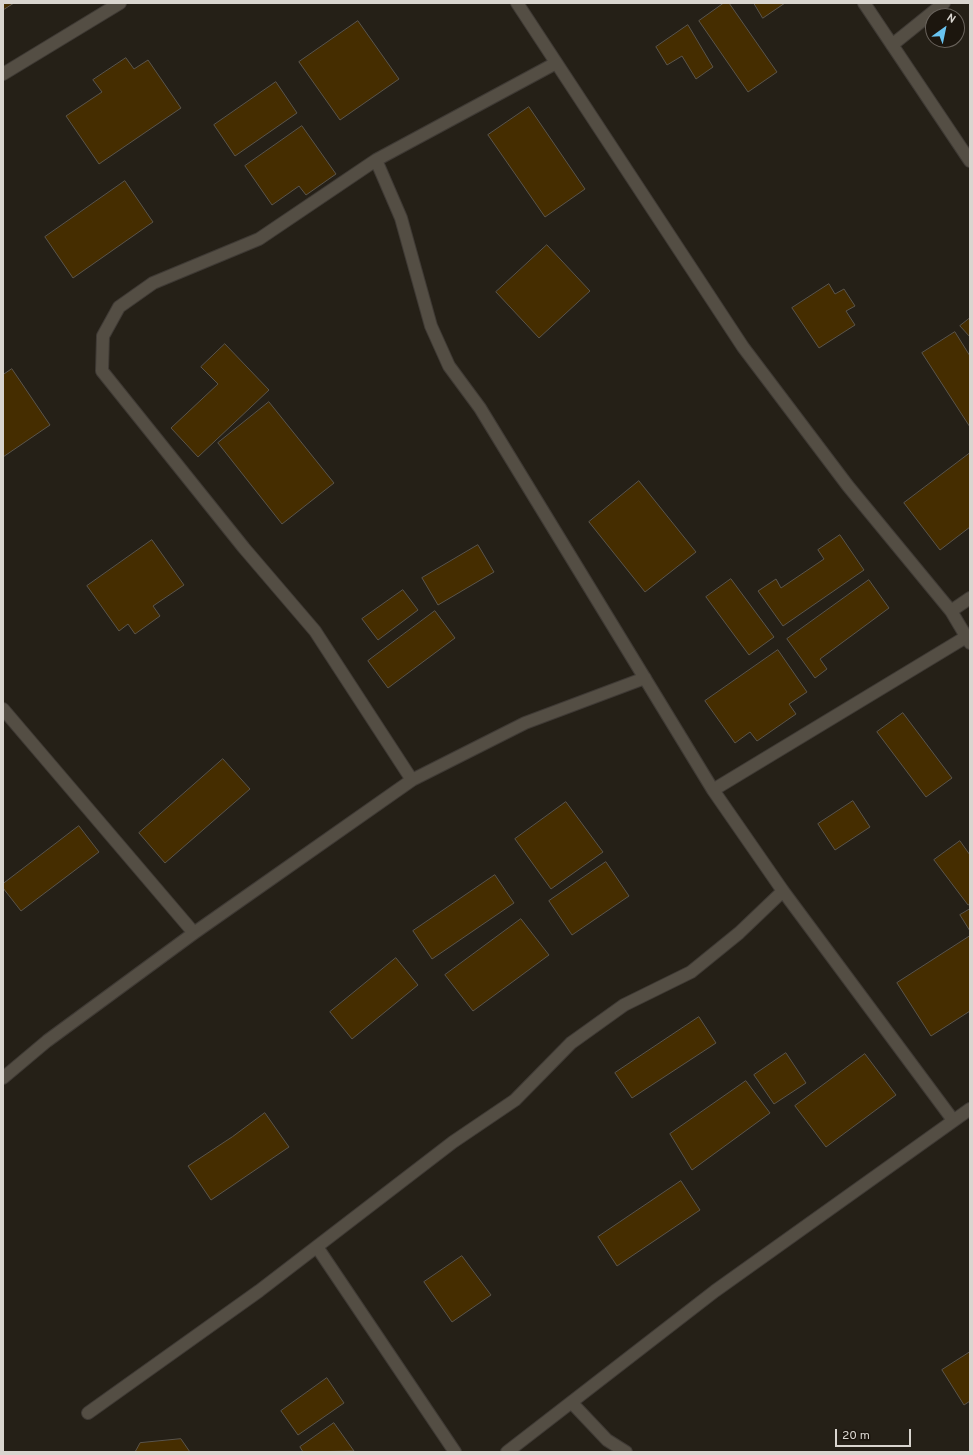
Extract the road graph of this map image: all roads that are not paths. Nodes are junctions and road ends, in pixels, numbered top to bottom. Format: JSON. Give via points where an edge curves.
{"nodes":[{"id":1,"x":120,"y":3,"type":"edge"},
{"id":2,"x":517,"y":3,"type":"edge"},
{"id":3,"x":864,"y":3,"type":"edge"},
{"id":4,"x":944,"y":3,"type":"edge"},
{"id":5,"x":892,"y":45,"type":"junction"},
{"id":6,"x":556,"y":63,"type":"junction"},
{"id":7,"x":3,"y":74,"type":"edge"},
{"id":8,"x":376,"y":160,"type":"junction"},
{"id":9,"x":970,"y":161,"type":"edge"},
{"id":10,"x":970,"y":598,"type":"edge"},
{"id":11,"x":951,"y":611,"type":"junction"},
{"id":12,"x":968,"y":640,"type":"edge"},
{"id":13,"x":645,"y":678,"type":"junction"},
{"id":14,"x":3,"y":709,"type":"edge"},
{"id":15,"x":412,"y":780,"type":"junction"},
{"id":16,"x":713,"y":790,"type":"junction"},
{"id":17,"x":783,"y":891,"type":"junction"},
{"id":18,"x":194,"y":934,"type":"junction"},
{"id":19,"x":3,"y":1078,"type":"edge"},
{"id":20,"x":970,"y":1109,"type":"edge"},
{"id":21,"x":953,"y":1120,"type":"junction"},
{"id":22,"x":317,"y":1247,"type":"junction"},
{"id":23,"x":572,"y":1403,"type":"junction"},
{"id":24,"x":88,"y":1413,"type":"dead end"},
{"id":25,"x":455,"y":1452,"type":"edge"},
{"id":26,"x":507,"y":1452,"type":"edge"},
{"id":27,"x":626,"y":1452,"type":"edge"}],
"edges":[{"from":1,"to":7,"type":"street"},
{"from":2,"to":6,"type":"street"},
{"from":3,"to":5,"type":"street"},
{"from":4,"to":5,"type":"street"},
{"from":5,"to":9,"type":"street"},
{"from":6,"to":8,"type":"street"},
{"from":6,"to":11,"type":"street","via":[[743,347],[848,486]]},
{"from":8,"to":13,"type":"street","via":[[401,218],[431,326],[449,366],[480,408]]},
{"from":8,"to":15,"type":"street","via":[[259,239],[153,282],[120,307],[103,336],[102,371],[314,631]]},
{"from":10,"to":11,"type":"street"},
{"from":11,"to":12,"type":"street"},
{"from":12,"to":16,"type":"street"},
{"from":13,"to":15,"type":"street","via":[[525,723]]},
{"from":13,"to":16,"type":"street"},
{"from":14,"to":18,"type":"street"},
{"from":15,"to":18,"type":"street"},
{"from":16,"to":17,"type":"street"},
{"from":17,"to":21,"type":"street"},
{"from":17,"to":22,"type":"street","via":[[739,933],[690,972],[624,1005],[570,1043],[515,1100],[453,1142]]},
{"from":18,"to":19,"type":"street","via":[[48,1041]]},
{"from":20,"to":21,"type":"street"},
{"from":21,"to":23,"type":"street","via":[[715,1291]]},
{"from":22,"to":24,"type":"street"},
{"from":22,"to":25,"type":"street"},
{"from":23,"to":26,"type":"street"},
{"from":23,"to":27,"type":"street","via":[[607,1440]]}]}
